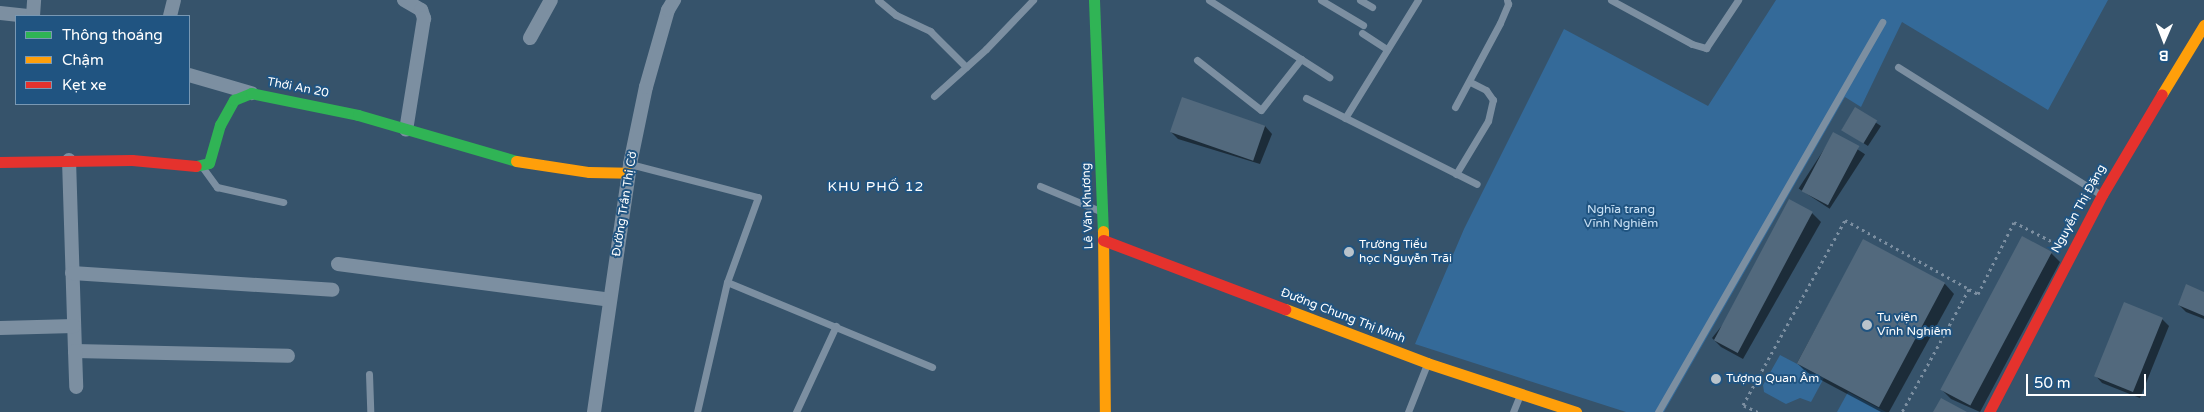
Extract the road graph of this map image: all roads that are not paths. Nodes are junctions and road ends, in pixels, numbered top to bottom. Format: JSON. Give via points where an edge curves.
{"nodes":[{"id":1,"x":34,"y":0,"type":"edge"},
{"id":2,"x":174,"y":0,"type":"edge"},
{"id":3,"x":404,"y":0,"type":"edge"},
{"id":4,"x":551,"y":0,"type":"edge"},
{"id":5,"x":674,"y":0,"type":"edge"},
{"id":6,"x":878,"y":0,"type":"edge"},
{"id":7,"x":1033,"y":0,"type":"edge"},
{"id":8,"x":1094,"y":0,"type":"edge"},
{"id":9,"x":1209,"y":0,"type":"edge"},
{"id":10,"x":1321,"y":0,"type":"edge"},
{"id":11,"x":1360,"y":0,"type":"edge"},
{"id":12,"x":1418,"y":0,"type":"edge"},
{"id":13,"x":1507,"y":0,"type":"edge"},
{"id":14,"x":1611,"y":0,"type":"edge"},
{"id":15,"x":1738,"y":0,"type":"edge"},
{"id":16,"x":1372,"y":7,"type":"dead end"},
{"id":17,"x":0,"y":13,"type":"edge"},
{"id":18,"x":19,"y":15,"type":"edge"},
{"id":19,"x":33,"y":15,"type":"edge"},
{"id":20,"x":170,"y":15,"type":"edge"},
{"id":21,"x":1882,"y":22,"type":"dead end"},
{"id":22,"x":2204,"y":26,"type":"edge"},
{"id":23,"x":530,"y":38,"type":"dead end"},
{"id":24,"x":1387,"y":49,"type":"junction"},
{"id":25,"x":1301,"y":59,"type":"junction"},
{"id":26,"x":1197,"y":60,"type":"dead end"},
{"id":27,"x":966,"y":67,"type":"junction"},
{"id":28,"x":1898,"y":67,"type":"dead end"},
{"id":29,"x":190,"y":74,"type":"edge"},
{"id":30,"x":1329,"y":77,"type":"dead end"},
{"id":31,"x":1470,"y":82,"type":"junction"},
{"id":32,"x":251,"y":93,"type":"junction"},
{"id":33,"x":934,"y":96,"type":"dead end"},
{"id":34,"x":1306,"y":98,"type":"dead end"},
{"id":35,"x":1455,"y":107,"type":"dead end"},
{"id":36,"x":1345,"y":118,"type":"junction"},
{"id":37,"x":406,"y":130,"type":"junction"},
{"id":38,"x":69,"y":160,"type":"junction"},
{"id":39,"x":0,"y":162,"type":"edge"},
{"id":40,"x":203,"y":168,"type":"junction"},
{"id":41,"x":629,"y":168,"type":"junction"},
{"id":42,"x":1456,"y":174,"type":"junction"},
{"id":43,"x":1477,"y":184,"type":"dead end"},
{"id":44,"x":1040,"y":186,"type":"dead end"},
{"id":45,"x":2102,"y":195,"type":"junction"},
{"id":46,"x":283,"y":202,"type":"dead end"},
{"id":47,"x":1102,"y":212,"type":"junction"},
{"id":48,"x":1103,"y":240,"type":"junction"},
{"id":49,"x":338,"y":264,"type":"dead end"},
{"id":50,"x":72,"y":273,"type":"junction"},
{"id":51,"x":727,"y":282,"type":"junction"},
{"id":52,"x":332,"y":290,"type":"dead end"},
{"id":53,"x":610,"y":300,"type":"junction"},
{"id":54,"x":74,"y":326,"type":"junction"},
{"id":55,"x":836,"y":326,"type":"junction"},
{"id":56,"x":0,"y":328,"type":"edge"},
{"id":57,"x":75,"y":351,"type":"junction"},
{"id":58,"x":288,"y":356,"type":"dead end"},
{"id":59,"x":1428,"y":362,"type":"junction"},
{"id":60,"x":932,"y":367,"type":"dead end"},
{"id":61,"x":369,"y":374,"type":"dead end"},
{"id":62,"x":76,"y":387,"type":"dead end"},
{"id":63,"x":1520,"y":395,"type":"junction"},
{"id":64,"x":1995,"y":410,"type":"edge"},
{"id":65,"x":370,"y":412,"type":"edge"},
{"id":66,"x":594,"y":412,"type":"edge"},
{"id":67,"x":697,"y":412,"type":"edge"},
{"id":68,"x":796,"y":412,"type":"edge"},
{"id":69,"x":1105,"y":412,"type":"edge"},
{"id":70,"x":1408,"y":412,"type":"edge"},
{"id":71,"x":1513,"y":412,"type":"edge"},
{"id":72,"x":1576,"y":412,"type":"edge"},
{"id":73,"x":1658,"y":412,"type":"edge"}],
"edges":[{"from":1,"to":19,"type":"street"},
{"from":2,"to":20,"type":"street"},
{"from":3,"to":37,"type":"street","via":[[421,10],[424,18]]},
{"from":4,"to":23,"type":"street"},
{"from":5,"to":41,"type":"street","name":"Đường Trần Thị Cờ","via":[[668,10],[646,87]]},
{"from":6,"to":27,"type":"lane","via":[[896,15],[930,31]]},
{"from":7,"to":27,"type":"lane"},
{"from":8,"to":47,"type":"street","name":"Lê Văn Khương"},
{"from":9,"to":25,"type":"lane"},
{"from":10,"to":24,"type":"lane"},
{"from":11,"to":16,"type":"lane"},
{"from":12,"to":24,"type":"lane"},
{"from":13,"to":31,"type":"lane","via":[[1500,23]]},
{"from":14,"to":15,"type":"lane","via":[[1692,44],[1706,48]]},
{"from":17,"to":18,"type":"street"},
{"from":21,"to":73,"type":"lane"},
{"from":22,"to":45,"type":"street","name":"Nguyễn Thị Đặng"},
{"from":24,"to":36,"type":"lane"},
{"from":25,"to":26,"type":"lane","via":[[1261,110]]},
{"from":25,"to":30,"type":"lane"},
{"from":27,"to":33,"type":"lane"},
{"from":28,"to":45,"type":"lane"},
{"from":29,"to":32,"type":"street"},
{"from":31,"to":35,"type":"lane"},
{"from":31,"to":42,"type":"lane","via":[[1486,90],[1493,100],[1488,120]]},
{"from":32,"to":37,"type":"street","name":"Thới An 20","via":[[358,115]]},
{"from":32,"to":40,"type":"street","name":"Thới An 20","via":[[234,100],[220,125],[209,162]]},
{"from":34,"to":36,"type":"lane"},
{"from":36,"to":42,"type":"lane"},
{"from":37,"to":41,"type":"street","name":"Thới An 20","via":[[515,161],[588,172]]},
{"from":38,"to":39,"type":"street"},
{"from":38,"to":40,"type":"street","via":[[132,160]]},
{"from":38,"to":50,"type":"street"},
{"from":40,"to":46,"type":"lane","via":[[217,187]]},
{"from":41,"to":51,"type":"lane","via":[[758,197]]},
{"from":41,"to":53,"type":"street","name":"Đường Trần Thị Cờ"},
{"from":42,"to":43,"type":"lane"},
{"from":44,"to":47,"type":"lane"},
{"from":45,"to":64,"type":"street","name":"Nguyễn Thị Đặng"},
{"from":47,"to":48,"type":"street","name":"Lê Văn Khương"},
{"from":48,"to":59,"type":"street","name":"Đường Chung Thị Minh"},
{"from":48,"to":69,"type":"street","name":"Lê Văn Khương"},
{"from":49,"to":53,"type":"street"},
{"from":50,"to":52,"type":"street"},
{"from":50,"to":54,"type":"street"},
{"from":51,"to":55,"type":"lane"},
{"from":51,"to":67,"type":"lane"},
{"from":53,"to":66,"type":"street","name":"Đường Trần Thị Cờ"},
{"from":54,"to":56,"type":"street"},
{"from":54,"to":57,"type":"street"},
{"from":55,"to":60,"type":"lane"},
{"from":55,"to":68,"type":"lane"},
{"from":57,"to":58,"type":"street"},
{"from":57,"to":62,"type":"street"},
{"from":59,"to":63,"type":"street","name":"Đường Chung Thị Minh"},
{"from":59,"to":70,"type":"lane"},
{"from":61,"to":65,"type":"lane"},
{"from":63,"to":71,"type":"lane"},
{"from":63,"to":72,"type":"street","name":"Đường Chung Thị Minh"}]}
